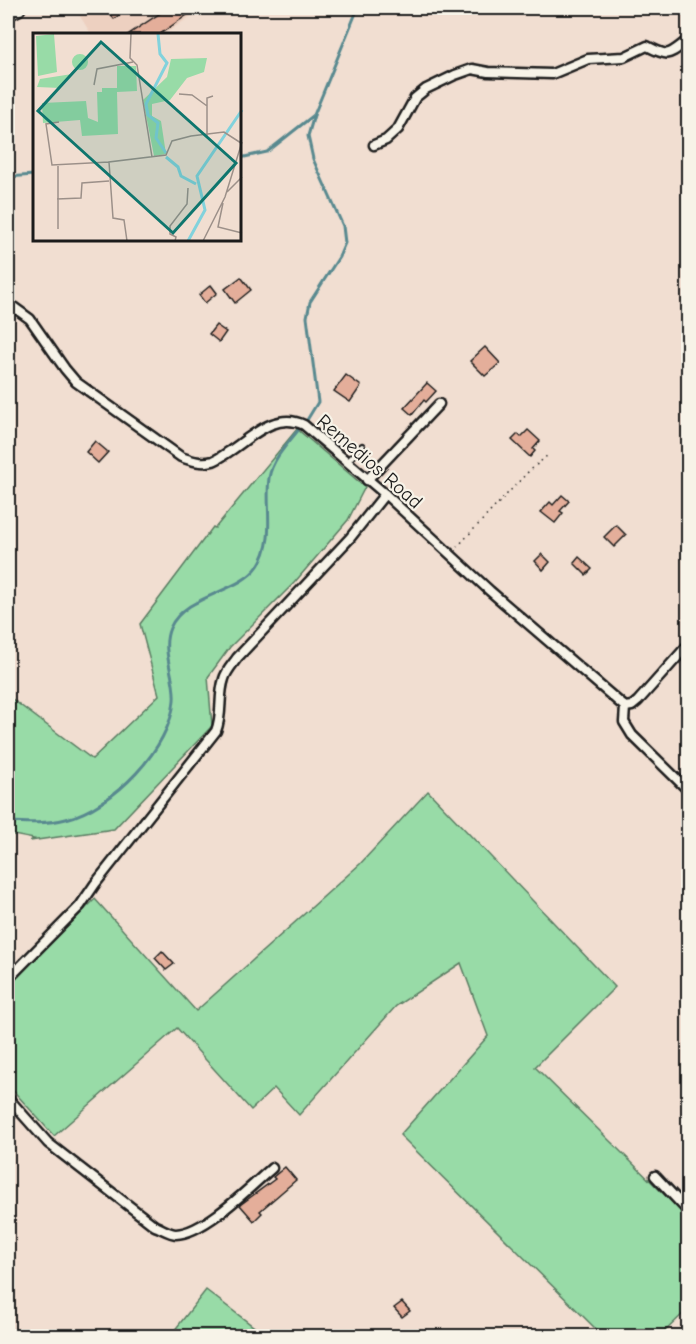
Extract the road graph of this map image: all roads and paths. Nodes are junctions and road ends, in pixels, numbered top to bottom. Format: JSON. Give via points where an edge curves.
{"nodes":[{"id":1,"x":18,"y":8,"type":"edge"},
{"id":2,"x":8,"y":13,"type":"edge"},
{"id":3,"x":688,"y":40,"type":"edge"},
{"id":4,"x":374,"y":145,"type":"dead end"},
{"id":5,"x":8,"y":303,"type":"edge"},
{"id":6,"x":439,"y":404,"type":"dead end"},
{"id":7,"x":362,"y":446,"type":"dead end"},
{"id":8,"x":548,"y":455,"type":"dead end"},
{"id":9,"x":347,"y":461,"type":"junction"},
{"id":10,"x":367,"y":480,"type":"junction"},
{"id":11,"x":385,"y":494,"type":"junction"},
{"id":12,"x":450,"y":554,"type":"junction"},
{"id":13,"x":688,"y":645,"type":"edge"},
{"id":14,"x":625,"y":707,"type":"junction"},
{"id":15,"x":688,"y":790,"type":"edge"},
{"id":16,"x":8,"y":979,"type":"edge"},
{"id":17,"x":8,"y":1098,"type":"edge"},
{"id":18,"x":272,"y":1168,"type":"dead end"},
{"id":19,"x":655,"y":1176,"type":"dead end"},
{"id":20,"x":688,"y":1211,"type":"edge"}],
"edges":[{"from":1,"to":2,"type":"highway"},
{"from":3,"to":4,"type":"street","via":[[665,55],[647,46],[624,57],[588,59],[552,74],[472,69],[426,89],[415,98],[398,129]]},
{"from":5,"to":9,"type":"street","name":"Remedios Road","via":[[30,319],[76,382],[182,457],[196,462],[215,461],[286,419],[304,425]]},
{"from":6,"to":10,"type":"street"},
{"from":7,"to":9,"type":"lane"},
{"from":8,"to":12,"type":"path"},
{"from":9,"to":10,"type":"street","name":"Remedios Road"},
{"from":10,"to":11,"type":"street","name":"Remedios Road"},
{"from":11,"to":12,"type":"street","name":"Remedios Road"},
{"from":11,"to":16,"type":"street","via":[[351,538],[237,658],[224,677],[221,720],[216,731],[80,906]]},
{"from":12,"to":14,"type":"street","name":"Remedios Road"},
{"from":13,"to":14,"type":"street","via":[[638,701]]},
{"from":14,"to":15,"type":"street","via":[[624,722],[632,735]]},
{"from":17,"to":18,"type":"street","via":[[48,1143],[155,1226],[174,1234],[191,1231],[214,1218]]},
{"from":19,"to":20,"type":"street"}]}
